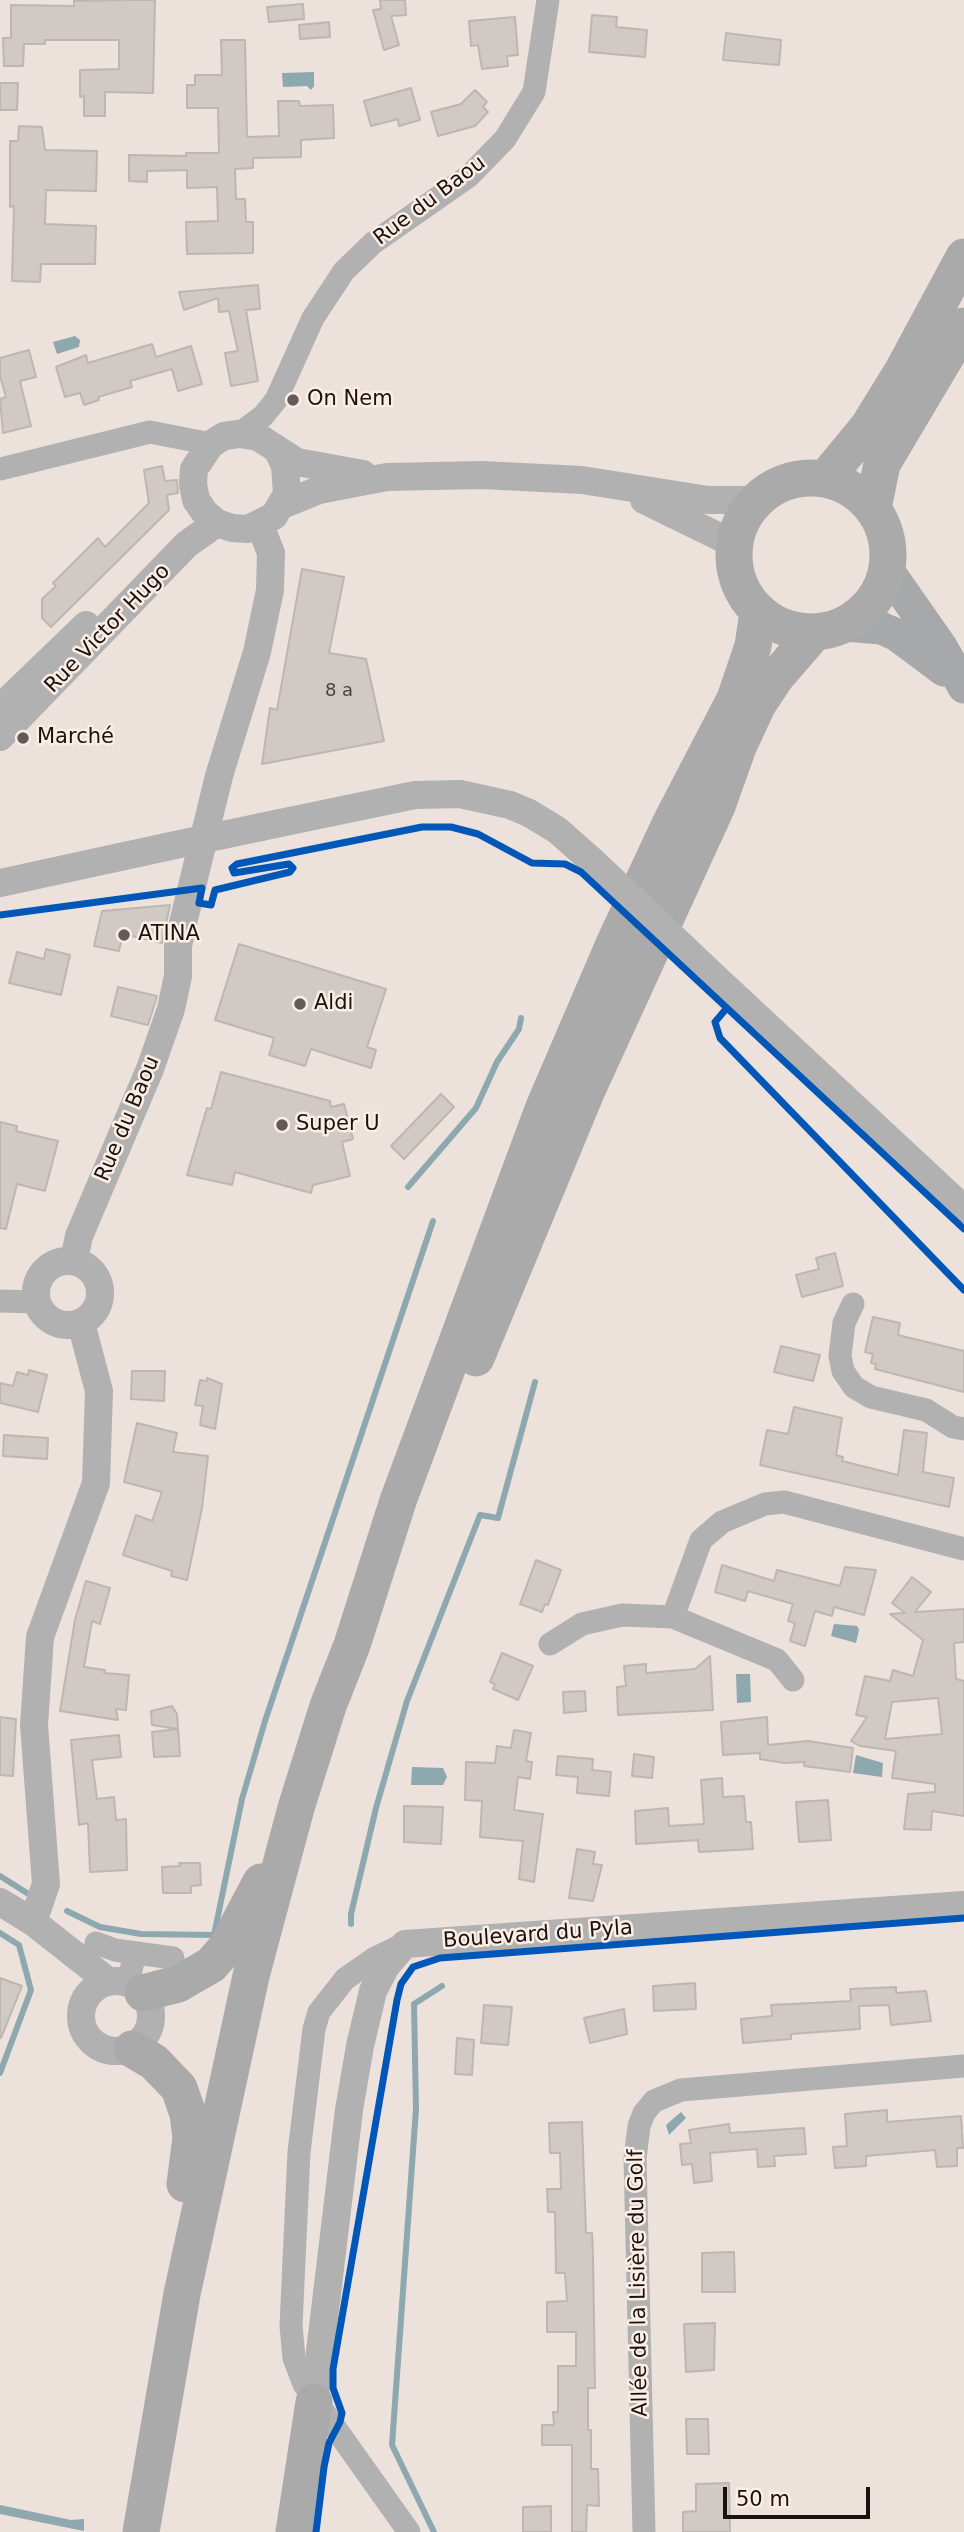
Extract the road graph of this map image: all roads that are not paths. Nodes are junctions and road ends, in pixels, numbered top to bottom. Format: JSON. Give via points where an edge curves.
{"nodes":[{"id":1,"x":548,"y":0,"type":"edge"},
{"id":2,"x":964,"y":257,"type":"edge"},
{"id":3,"x":964,"y":326,"type":"edge"},
{"id":4,"x":281,"y":390,"type":"junction"},
{"id":5,"x":239,"y":434,"type":"junction"},
{"id":6,"x":134,"y":439,"type":"junction"},
{"id":7,"x":211,"y":444,"type":"junction"},
{"id":8,"x":277,"y":451,"type":"junction"},
{"id":9,"x":0,"y":468,"type":"edge"},
{"id":10,"x":194,"y":469,"type":"junction"},
{"id":11,"x":387,"y":477,"type":"junction"},
{"id":12,"x":825,"y":479,"type":"junction"},
{"id":13,"x":582,"y":480,"type":"junction"},
{"id":14,"x":196,"y":500,"type":"junction"},
{"id":15,"x":756,"y":500,"type":"junction"},
{"id":16,"x":282,"y":505,"type":"junction"},
{"id":17,"x":873,"y":508,"type":"junction"},
{"id":18,"x":217,"y":523,"type":"junction"},
{"id":19,"x":260,"y":525,"type":"junction"},
{"id":20,"x":734,"y":544,"type":"junction"},
{"id":21,"x":888,"y":570,"type":"junction"},
{"id":22,"x":758,"y":612,"type":"junction"},
{"id":23,"x":829,"y":629,"type":"junction"},
{"id":24,"x":963,"y":685,"type":"edge"},
{"id":25,"x":0,"y":708,"type":"edge"},
{"id":26,"x":0,"y":737,"type":"edge"},
{"id":27,"x":0,"y":883,"type":"edge"},
{"id":28,"x":964,"y":1209,"type":"edge"},
{"id":29,"x":74,"y":1261,"type":"junction"},
{"id":30,"x":0,"y":1301,"type":"edge"},
{"id":31,"x":36,"y":1302,"type":"junction"},
{"id":32,"x":853,"y":1304,"type":"dead end"},
{"id":33,"x":81,"y":1323,"type":"junction"},
{"id":34,"x":964,"y":1429,"type":"edge"},
{"id":35,"x":964,"y":1549,"type":"edge"},
{"id":36,"x":673,"y":1617,"type":"junction"},
{"id":37,"x":550,"y":1644,"type":"dead end"},
{"id":38,"x":352,"y":1645,"type":"junction"},
{"id":39,"x":793,"y":1680,"type":"dead end"},
{"id":40,"x":293,"y":1819,"type":"junction"},
{"id":41,"x":0,"y":1902,"type":"edge"},
{"id":42,"x":964,"y":1905,"type":"edge"},
{"id":43,"x":33,"y":1922,"type":"junction"},
{"id":44,"x":405,"y":1944,"type":"junction"},
{"id":45,"x":86,"y":1949,"type":"junction"},
{"id":46,"x":135,"y":1953,"type":"junction"},
{"id":47,"x":173,"y":1958,"type":"dead end"},
{"id":48,"x":126,"y":1986,"type":"junction"},
{"id":49,"x":85,"y":1998,"type":"junction"},
{"id":50,"x":132,"y":2049,"type":"junction"},
{"id":51,"x":964,"y":2066,"type":"edge"},
{"id":52,"x":314,"y":2402,"type":"junction"},
{"id":53,"x":159,"y":2415,"type":"junction"},
{"id":54,"x":141,"y":2532,"type":"edge"},
{"id":55,"x":294,"y":2532,"type":"edge"},
{"id":56,"x":408,"y":2532,"type":"edge"},
{"id":57,"x":644,"y":2532,"type":"edge"}],
"edges":[{"from":1,"to":4,"type":"street","name":"Rue du Baou","via":[[540,69],[528,106],[477,169],[373,243],[344,271],[313,318]]},
{"from":2,"to":12,"type":"main road","via":[[875,416]]},
{"from":3,"to":17,"type":"main road","via":[[882,464]]},
{"from":4,"to":5,"type":"street","name":"Rue du Baou","via":[[263,416]]},
{"from":4,"to":8,"type":"street","name":"Rue du Baou"},
{"from":5,"to":7,"type":"street"},
{"from":5,"to":8,"type":"street","via":[[258,437]]},
{"from":6,"to":7,"type":"street","via":[[160,432]]},
{"from":6,"to":9,"type":"street"},
{"from":6,"to":10,"type":"street","via":[[165,444]]},
{"from":7,"to":10,"type":"street"},
{"from":8,"to":11,"type":"street","via":[[320,468]]},
{"from":8,"to":16,"type":"street","via":[[285,466],[287,494]]},
{"from":10,"to":14,"type":"street"},
{"from":11,"to":13,"type":"street"},
{"from":11,"to":16,"type":"street","via":[[319,490]]},
{"from":12,"to":15,"type":"main road","via":[[800,478],[776,485]]},
{"from":12,"to":17,"type":"main road","via":[[844,484]]},
{"from":13,"to":15,"type":"street","via":[[708,500]]},
{"from":13,"to":20,"type":"street","via":[[659,505]]},
{"from":14,"to":18,"type":"street"},
{"from":14,"to":25,"type":"street","name":"Rue Victor Hugo","via":[[171,540],[148,565]]},
{"from":15,"to":20,"type":"main road","via":[[741,520]]},
{"from":16,"to":19,"type":"street"},
{"from":17,"to":21,"type":"main road","via":[[884,527]]},
{"from":18,"to":19,"type":"street","via":[[232,528]]},
{"from":18,"to":26,"type":"street","name":"Rue Victor Hugo","via":[[187,544]]},
{"from":19,"to":29,"type":"street","name":"Rue du Baou","via":[[271,552],[272,570],[257,652],[219,776],[178,946],[178,976],[162,1038],[79,1236]]},
{"from":20,"to":22,"type":"main road","via":[[734,569],[743,593]]},
{"from":21,"to":23,"type":"main road","via":[[879,593],[864,612]]},
{"from":21,"to":24,"type":"main road"},
{"from":22,"to":23,"type":"main road","via":[[794,631]]},
{"from":22,"to":38,"type":"main road","via":[[753,646],[735,699],[671,822],[544,1107],[397,1501]]},
{"from":23,"to":24,"type":"main road","via":[[881,628]]},
{"from":23,"to":38,"type":"main road","via":[[776,677],[738,747],[717,806],[587,1090],[377,1598]]},
{"from":27,"to":28,"type":"street","bridge":true,"via":[[415,794],[460,794],[510,805],[557,830],[591,860]]},
{"from":29,"to":31,"type":"street","via":[[44,1271],[35,1291]]},
{"from":29,"to":33,"type":"street","via":[[91,1271],[100,1289],[96,1309]]},
{"from":30,"to":31,"type":"street"},
{"from":31,"to":33,"type":"street","via":[[41,1312],[59,1325]]},
{"from":32,"to":34,"type":"street","via":[[844,1323],[840,1356],[854,1387],[870,1397],[926,1409]]},
{"from":33,"to":43,"type":"street","via":[[99,1391],[96,1483],[40,1637],[34,1725],[46,1884]]},
{"from":35,"to":36,"type":"street","via":[[784,1503],[765,1504],[722,1522],[701,1540]]},
{"from":36,"to":37,"type":"street","via":[[622,1615],[582,1624]]},
{"from":36,"to":39,"type":"street","via":[[777,1660]]},
{"from":38,"to":40,"type":"main road"},
{"from":40,"to":48,"type":"main road","via":[[226,1948],[211,1965],[177,1984]]},
{"from":40,"to":53,"type":"main road","via":[[231,2064]]},
{"from":41,"to":43,"type":"street"},
{"from":42,"to":44,"type":"street","name":"Boulevard du Pyla"},
{"from":43,"to":45,"type":"street"},
{"from":44,"to":52,"type":"street","via":[[373,1991],[360,2046]]},
{"from":44,"to":52,"type":"street","via":[[374,1958],[345,1979],[319,2012],[312,2038],[299,2152],[291,2326],[294,2358]]},
{"from":45,"to":46,"type":"street"},
{"from":45,"to":48,"type":"street"},
{"from":45,"to":49,"type":"street"},
{"from":46,"to":47,"type":"street"},
{"from":46,"to":48,"type":"street"},
{"from":48,"to":49,"type":"street","via":[[95,1987]]},
{"from":48,"to":50,"type":"street","via":[[150,2008],[151,2024]]},
{"from":49,"to":50,"type":"street","via":[[80,2019],[94,2045],[112,2052]]},
{"from":50,"to":53,"type":"main road","via":[[154,2062],[179,2088],[191,2138]]},
{"from":51,"to":57,"type":"street","name":"Allée de la Lisière du Golf","via":[[681,2090],[654,2101],[644,2113],[635,2158]]},
{"from":52,"to":55,"type":"main road"},
{"from":52,"to":56,"type":"street"},
{"from":53,"to":54,"type":"main road"}]}
